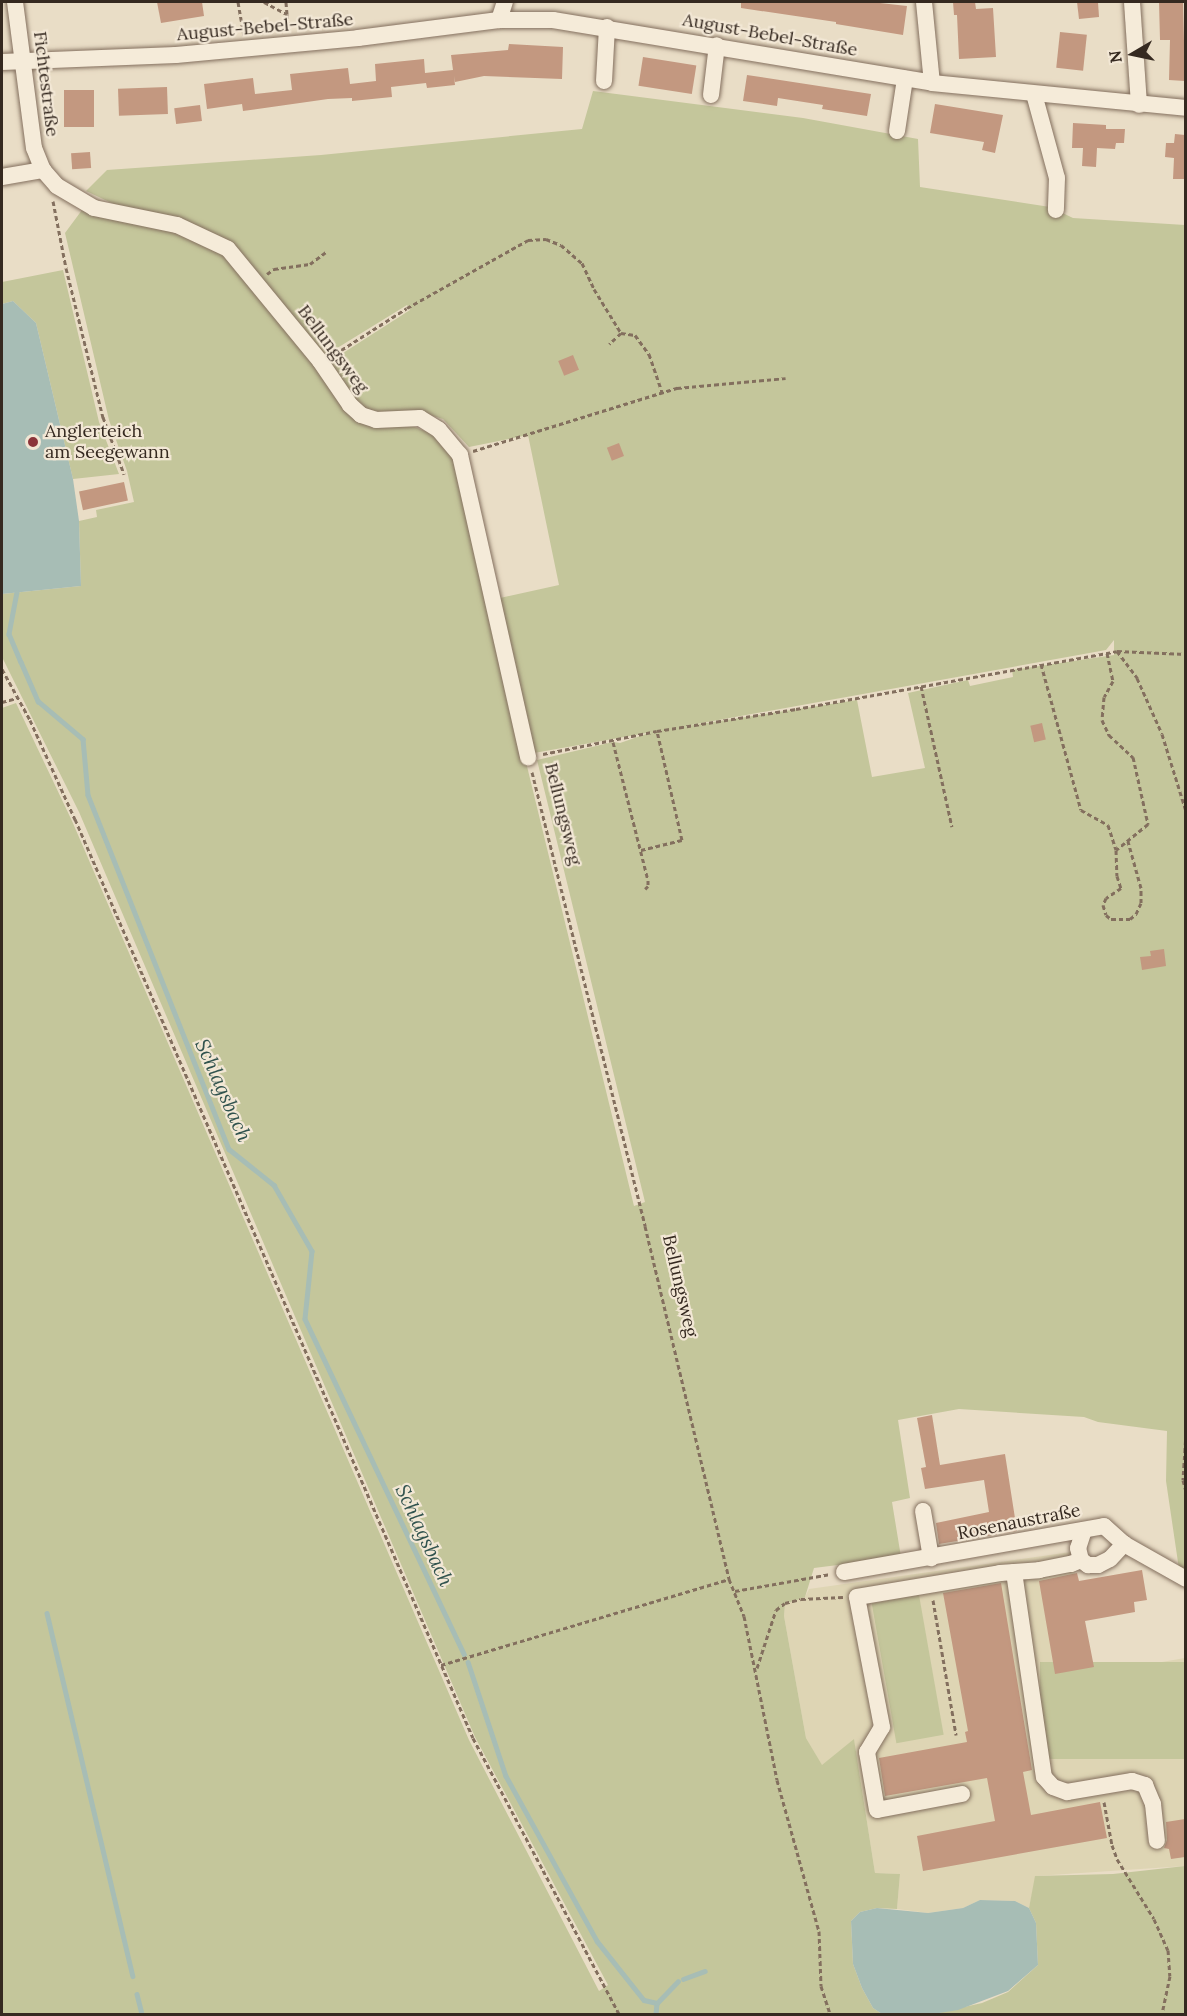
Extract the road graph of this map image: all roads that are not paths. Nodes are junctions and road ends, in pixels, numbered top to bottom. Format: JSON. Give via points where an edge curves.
{"nodes":[{"id":1,"x":15,"y":2,"type":"edge"},
{"id":2,"x":505,"y":2,"type":"edge"},
{"id":3,"x":924,"y":2,"type":"edge"},
{"id":4,"x":1132,"y":2,"type":"edge"},
{"id":5,"x":499,"y":20,"type":"junction"},
{"id":6,"x":607,"y":27,"type":"junction"},
{"id":7,"x":717,"y":45,"type":"junction"},
{"id":8,"x":2,"y":62,"type":"edge"},
{"id":9,"x":24,"y":62,"type":"junction"},
{"id":10,"x":905,"y":79,"type":"junction"},
{"id":11,"x":604,"y":81,"type":"dead end"},
{"id":12,"x":932,"y":83,"type":"junction"},
{"id":13,"x":1034,"y":94,"type":"junction"},
{"id":14,"x":711,"y":95,"type":"dead end"},
{"id":15,"x":1139,"y":105,"type":"junction"},
{"id":16,"x":1185,"y":108,"type":"edge"},
{"id":17,"x":897,"y":130,"type":"dead end"},
{"id":18,"x":43,"y":171,"type":"junction"},
{"id":19,"x":2,"y":177,"type":"edge"},
{"id":20,"x":1056,"y":210,"type":"dead end"},
{"id":21,"x":528,"y":757,"type":"road end"},
{"id":22,"x":923,"y":1511,"type":"dead end"},
{"id":23,"x":1084,"y":1530,"type":"junction"},
{"id":24,"x":1124,"y":1544,"type":"junction"},
{"id":25,"x":931,"y":1558,"type":"junction"},
{"id":26,"x":1081,"y":1560,"type":"junction"},
{"id":27,"x":844,"y":1572,"type":"road end"},
{"id":28,"x":1014,"y":1572,"type":"junction"},
{"id":29,"x":1185,"y":1579,"type":"edge"},
{"id":30,"x":962,"y":1794,"type":"dead end"},
{"id":31,"x":1157,"y":1841,"type":"dead end"}],
"edges":[{"from":1,"to":9,"type":"street","name":"Fichtestraße"},
{"from":2,"to":5,"type":"street"},
{"from":3,"to":12,"type":"street"},
{"from":4,"to":15,"type":"street"},
{"from":5,"to":6,"type":"street","name":"August-Bebel-Straße","via":[[553,20]]},
{"from":5,"to":9,"type":"street","name":"August-Bebel-Straße","via":[[358,38],[145,57]]},
{"from":6,"to":7,"type":"street","name":"August-Bebel-Straße"},
{"from":6,"to":11,"type":"street"},
{"from":7,"to":10,"type":"street","name":"August-Bebel-Straße"},
{"from":7,"to":14,"type":"street"},
{"from":8,"to":9,"type":"street","name":"August-Bebel-Straße"},
{"from":9,"to":18,"type":"street","name":"Fichtestraße","via":[[30,129]]},
{"from":10,"to":12,"type":"street","name":"August-Bebel-Straße"},
{"from":10,"to":17,"type":"street"},
{"from":12,"to":13,"type":"street","name":"August-Bebel-Straße"},
{"from":13,"to":15,"type":"street","name":"August-Bebel-Straße"},
{"from":13,"to":20,"type":"street","via":[[1057,178]]},
{"from":15,"to":16,"type":"street","name":"August-Bebel-Straße"},
{"from":18,"to":19,"type":"street"},
{"from":18,"to":21,"type":"street","name":"Bellungsweg","via":[[65,193],[94,207],[177,225],[228,249],[361,415],[376,420],[420,418],[440,430],[460,455]]},
{"from":22,"to":25,"type":"street"},
{"from":23,"to":24,"type":"street","name":"Rosenaustraße","via":[[1104,1526]]},
{"from":23,"to":25,"type":"street","name":"Rosenaustraße"},
{"from":23,"to":26,"type":"street","via":[[1078,1548]]},
{"from":24,"to":26,"type":"street","via":[[1110,1559],[1098,1564],[1088,1565]]},
{"from":24,"to":29,"type":"street","name":"Rosenaustraße"},
{"from":25,"to":27,"type":"street","name":"Rosenaustraße"},
{"from":26,"to":28,"type":"street"},
{"from":28,"to":30,"type":"street","via":[[857,1597],[882,1727],[867,1752],[877,1810]]},
{"from":28,"to":31,"type":"street","via":[[1044,1777],[1053,1787],[1066,1792],[1132,1781],[1145,1785],[1154,1804]]}]}
